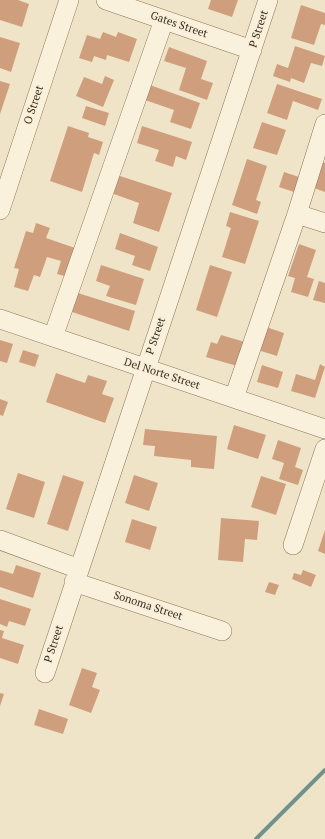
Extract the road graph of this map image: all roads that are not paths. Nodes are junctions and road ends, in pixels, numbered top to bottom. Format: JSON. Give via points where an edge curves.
{"nodes":[{"id":1,"x":69,"y":0,"type":"edge"},
{"id":2,"x":106,"y":0,"type":"edge"},
{"id":3,"x":268,"y":0,"type":"edge"},
{"id":4,"x":164,"y":20,"type":"junction"},
{"id":5,"x":252,"y":50,"type":"junction"},
{"id":6,"x":325,"y":124,"type":"edge"},
{"id":7,"x":0,"y":210,"type":"edge"},
{"id":8,"x":297,"y":214,"type":"junction"},
{"id":9,"x":325,"y":223,"type":"edge"},
{"id":10,"x":0,"y":319,"type":"edge"},
{"id":11,"x":54,"y":337,"type":"junction"},
{"id":12,"x":145,"y":369,"type":"junction"},
{"id":13,"x":234,"y":398,"type":"junction"},
{"id":14,"x":325,"y":429,"type":"edge"},
{"id":15,"x":325,"y":449,"type":"edge"},
{"id":16,"x":0,"y":540,"type":"edge"},
{"id":17,"x":293,"y":545,"type":"dead end"},
{"id":18,"x":76,"y":575,"type":"junction"},
{"id":19,"x":222,"y":631,"type":"dead end"},
{"id":20,"x":45,"y":673,"type":"dead end"}],
"edges":[{"from":1,"to":7,"type":"street","name":"O Street"},
{"from":2,"to":4,"type":"street","name":"Gates Street"},
{"from":3,"to":5,"type":"street","name":"P Street"},
{"from":4,"to":5,"type":"street","name":"Gates Street"},
{"from":4,"to":11,"type":"street"},
{"from":5,"to":12,"type":"street","name":"P Street"},
{"from":6,"to":8,"type":"street"},
{"from":8,"to":9,"type":"street"},
{"from":8,"to":13,"type":"street"},
{"from":10,"to":11,"type":"street","name":"Del Norte Street"},
{"from":11,"to":12,"type":"street","name":"Del Norte Street"},
{"from":12,"to":13,"type":"street","name":"Del Norte Street"},
{"from":12,"to":18,"type":"street","name":"P Street"},
{"from":13,"to":14,"type":"street","name":"Del Norte Street"},
{"from":15,"to":17,"type":"street"},
{"from":16,"to":18,"type":"street","name":"Sonoma Street"},
{"from":18,"to":19,"type":"street","name":"Sonoma Street"},
{"from":18,"to":20,"type":"street","name":"P Street"}]}
